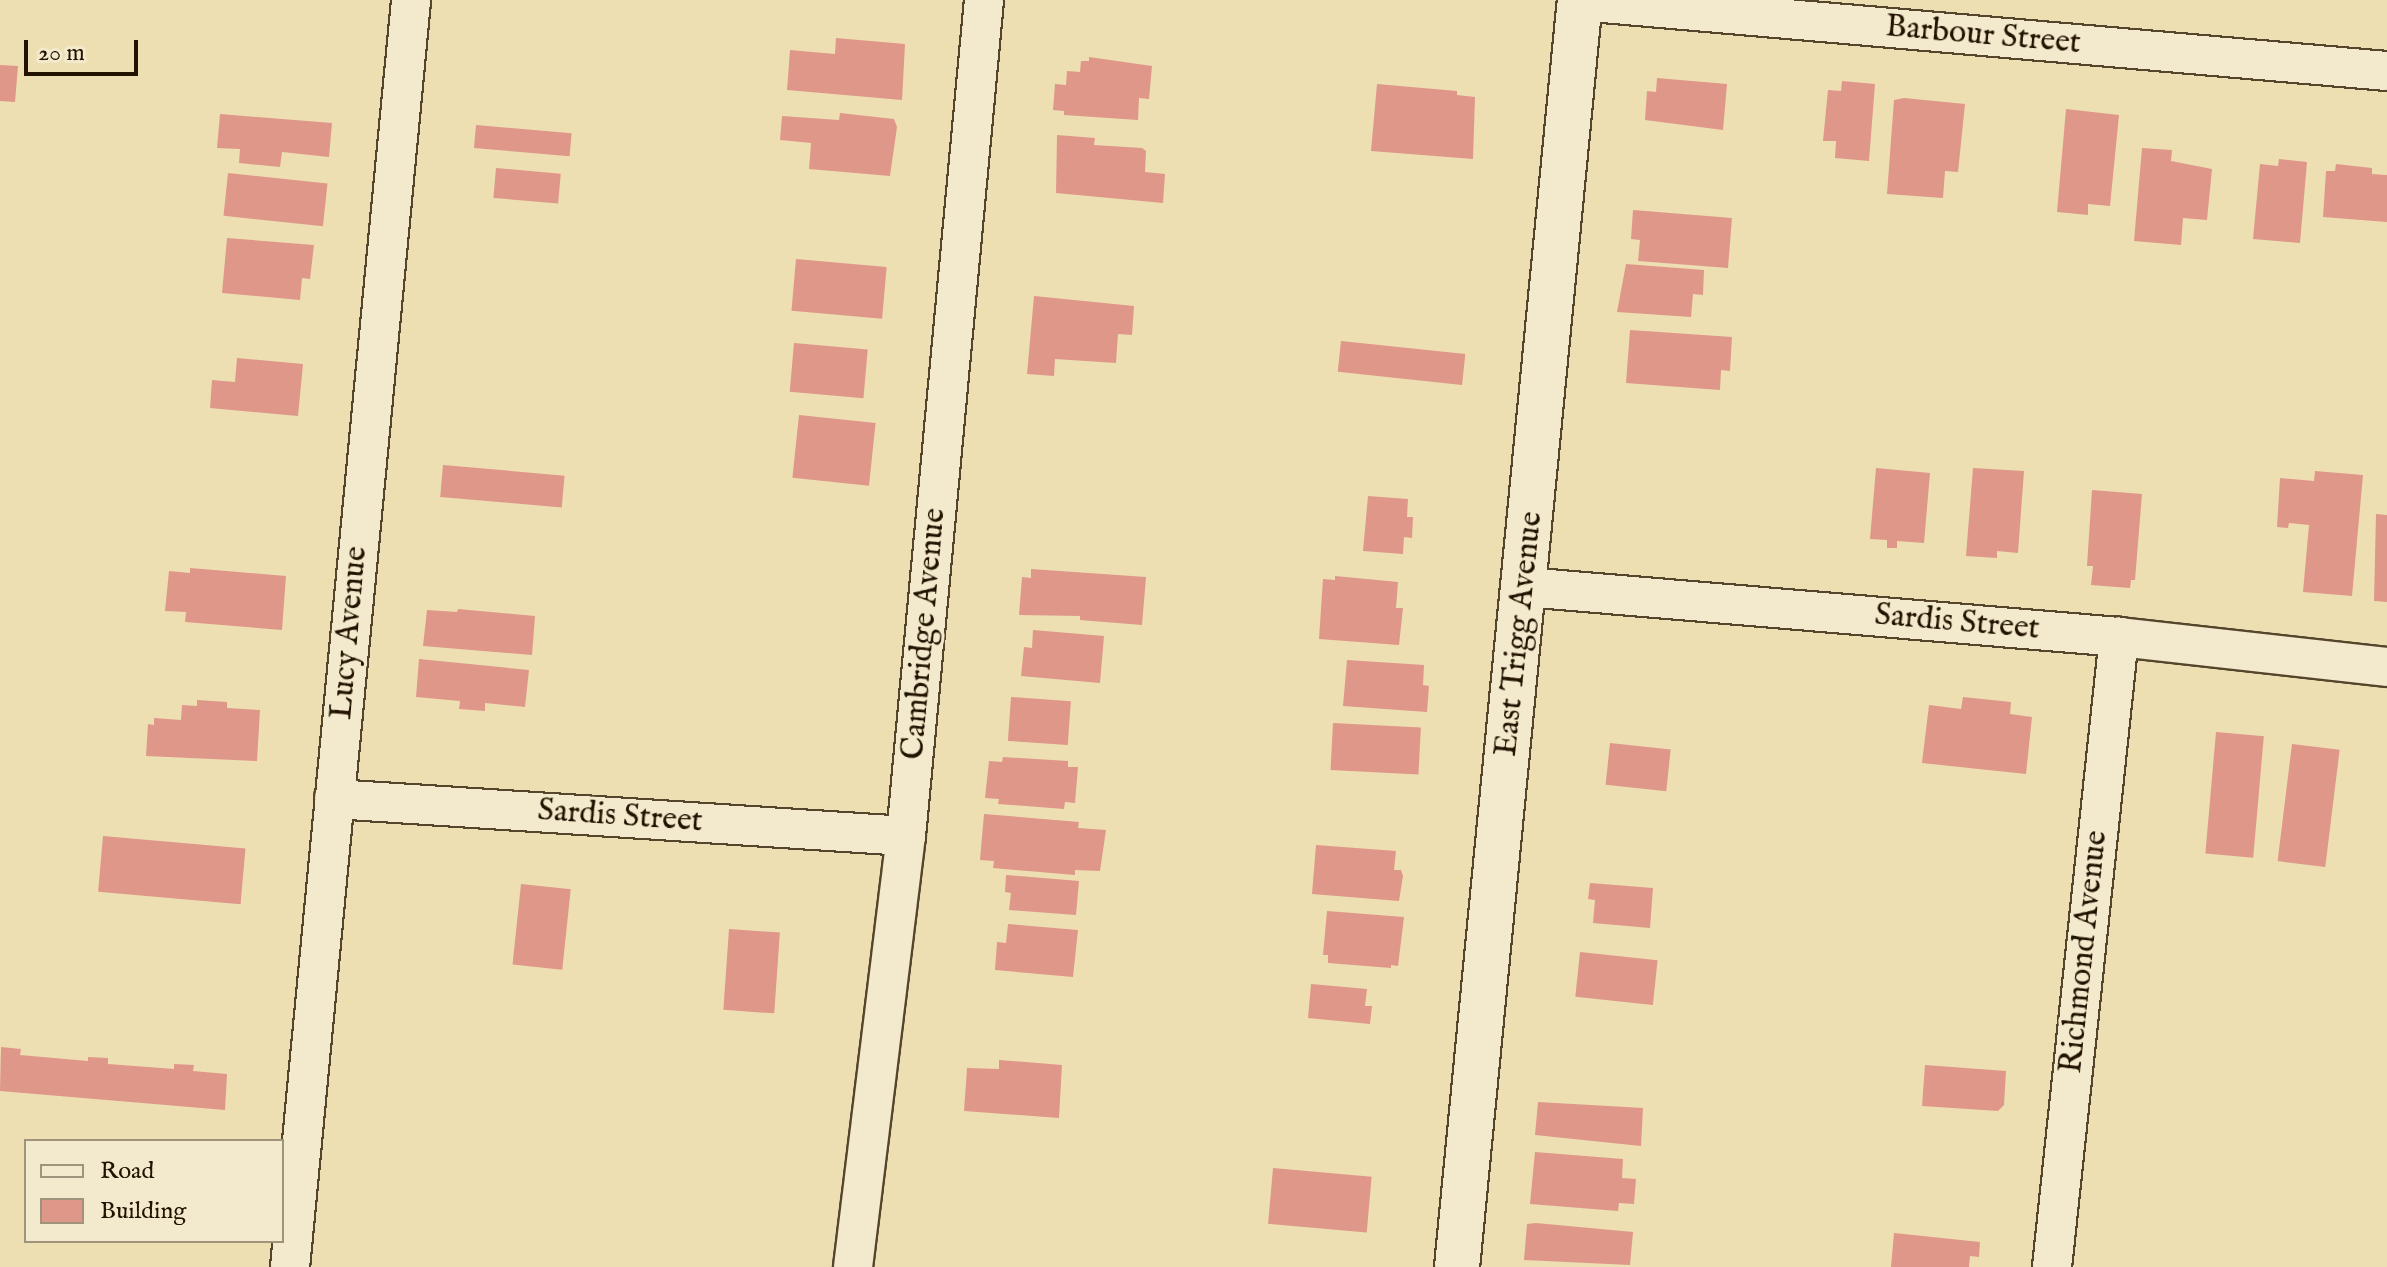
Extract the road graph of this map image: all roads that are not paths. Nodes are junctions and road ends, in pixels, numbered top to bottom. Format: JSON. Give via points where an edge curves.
{"nodes":[{"id":1,"x":411,"y":0,"type":"edge"},
{"id":2,"x":984,"y":0,"type":"edge"},
{"id":3,"x":1580,"y":0,"type":"edge"},
{"id":4,"x":2387,"y":71,"type":"edge"},
{"id":5,"x":1525,"y":587,"type":"junction"},
{"id":6,"x":2119,"y":637,"type":"junction"},
{"id":7,"x":2387,"y":667,"type":"edge"},
{"id":8,"x":334,"y":799,"type":"junction"},
{"id":9,"x":906,"y":836,"type":"junction"},
{"id":10,"x":290,"y":1267,"type":"edge"},
{"id":11,"x":853,"y":1267,"type":"edge"},
{"id":12,"x":1457,"y":1267,"type":"edge"},
{"id":13,"x":2052,"y":1267,"type":"edge"}],
"edges":[{"from":1,"to":8,"type":"street","name":"Lucy Avenue"},
{"from":2,"to":9,"type":"street","name":"Cambridge Avenue"},
{"from":3,"to":4,"type":"street","name":"Barbour Street"},
{"from":3,"to":5,"type":"street","name":"East Trigg Avenue"},
{"from":5,"to":6,"type":"street","name":"Sardis Street"},
{"from":5,"to":12,"type":"street","name":"East Trigg Avenue"},
{"from":6,"to":7,"type":"street","name":"Sardis Street"},
{"from":6,"to":13,"type":"street","name":"Richmond Avenue"},
{"from":8,"to":9,"type":"street","name":"Sardis Street"},
{"from":8,"to":10,"type":"street","name":"Lucy Avenue"},
{"from":9,"to":11,"type":"street","name":"Cambridge Avenue"}]}
